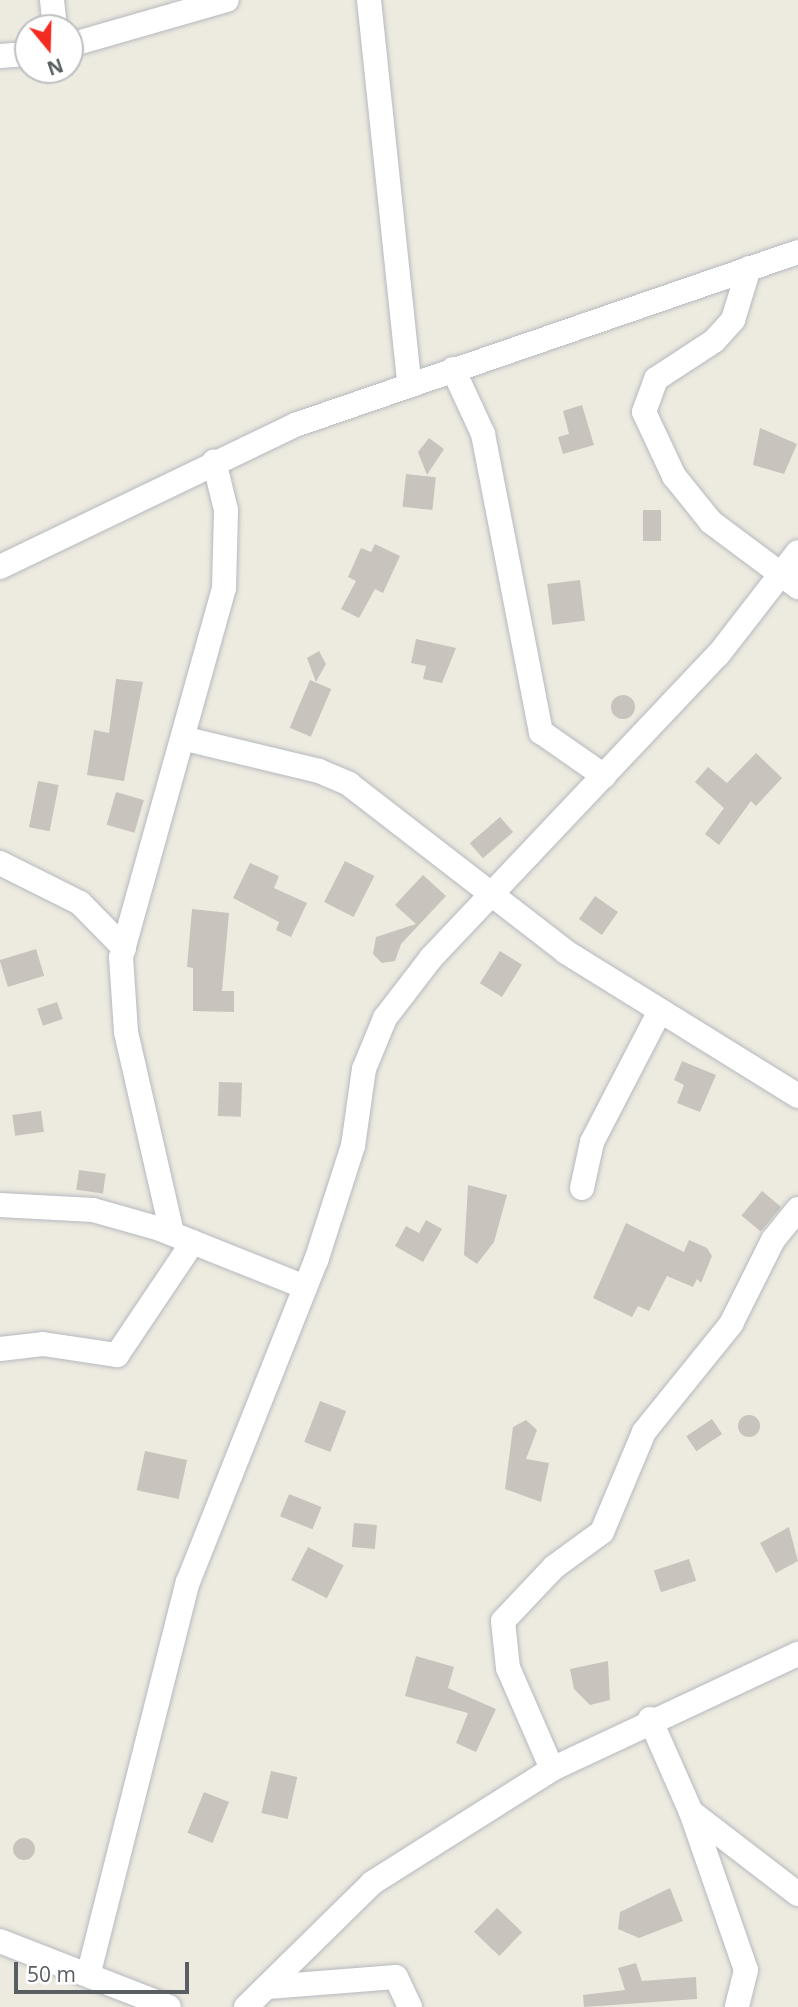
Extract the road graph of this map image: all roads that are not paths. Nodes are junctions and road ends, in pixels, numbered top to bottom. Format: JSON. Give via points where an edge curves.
{"nodes":[{"id":1,"x":227,"y":0,"type":"edge"},
{"id":2,"x":369,"y":0,"type":"edge"},
{"id":3,"x":84,"y":42,"type":"edge"},
{"id":4,"x":798,"y":252,"type":"edge"},
{"id":5,"x":750,"y":268,"type":"junction"},
{"id":6,"x":453,"y":369,"type":"junction"},
{"id":7,"x":410,"y":383,"type":"junction"},
{"id":8,"x":214,"y":461,"type":"junction"},
{"id":9,"x":798,"y":552,"type":"edge"},
{"id":10,"x":0,"y":567,"type":"edge"},
{"id":11,"x":788,"y":581,"type":"edge"},
{"id":12,"x":186,"y":739,"type":"junction"},
{"id":13,"x":604,"y":776,"type":"junction"},
{"id":14,"x":0,"y":863,"type":"edge"},
{"id":15,"x":492,"y":900,"type":"junction"},
{"id":16,"x":124,"y":948,"type":"junction"},
{"id":17,"x":659,"y":1013,"type":"junction"},
{"id":18,"x":798,"y":1096,"type":"edge"},
{"id":19,"x":582,"y":1188,"type":"dead end"},
{"id":20,"x":0,"y":1205,"type":"edge"},
{"id":21,"x":798,"y":1209,"type":"edge"},
{"id":22,"x":183,"y":1238,"type":"junction"},
{"id":23,"x":305,"y":1287,"type":"junction"},
{"id":24,"x":0,"y":1349,"type":"edge"},
{"id":25,"x":798,"y":1654,"type":"edge"},
{"id":26,"x":650,"y":1719,"type":"junction"},
{"id":27,"x":552,"y":1769,"type":"junction"},
{"id":28,"x":691,"y":1812,"type":"junction"},
{"id":29,"x":798,"y":1894,"type":"edge"},
{"id":30,"x":0,"y":1941,"type":"edge"},
{"id":31,"x":89,"y":1972,"type":"junction"},
{"id":32,"x":268,"y":1987,"type":"junction"},
{"id":33,"x":169,"y":2007,"type":"edge"},
{"id":34,"x":246,"y":2007,"type":"edge"},
{"id":35,"x":410,"y":2007,"type":"edge"},
{"id":36,"x":737,"y":2007,"type":"edge"}],
"edges":[{"from":1,"to":3,"type":"street"},
{"from":2,"to":7,"type":"street"},
{"from":4,"to":5,"type":"street"},
{"from":5,"to":6,"type":"street"},
{"from":5,"to":11,"type":"street","via":[[733,320],[715,341],[656,379],[644,412],[674,476],[711,522]]},
{"from":6,"to":7,"type":"street"},
{"from":6,"to":13,"type":"street","via":[[483,434],[541,732]]},
{"from":7,"to":8,"type":"street"},
{"from":8,"to":10,"type":"street"},
{"from":8,"to":12,"type":"street","via":[[226,510],[224,588]]},
{"from":9,"to":11,"type":"street"},
{"from":11,"to":13,"type":"street"},
{"from":12,"to":15,"type":"street","via":[[319,771],[349,784]]},
{"from":12,"to":16,"type":"street"},
{"from":13,"to":15,"type":"street"},
{"from":14,"to":16,"type":"street","via":[[80,904]]},
{"from":15,"to":17,"type":"street"},
{"from":15,"to":23,"type":"street","via":[[431,958],[385,1018],[364,1069],[353,1146]]},
{"from":16,"to":22,"type":"street","via":[[126,1032]]},
{"from":17,"to":18,"type":"street","via":[[686,1022]]},
{"from":17,"to":19,"type":"street","via":[[592,1142]]},
{"from":20,"to":22,"type":"street","via":[[93,1210]]},
{"from":21,"to":27,"type":"street","via":[[773,1240],[732,1324],[644,1432],[602,1532],[554,1567],[503,1620],[508,1668]]},
{"from":22,"to":23,"type":"street"},
{"from":22,"to":24,"type":"street","via":[[117,1354],[43,1344]]},
{"from":23,"to":31,"type":"street","via":[[188,1582]]},
{"from":25,"to":26,"type":"street"},
{"from":26,"to":27,"type":"street"},
{"from":26,"to":28,"type":"street"},
{"from":27,"to":32,"type":"street","via":[[372,1883]]},
{"from":28,"to":29,"type":"street"},
{"from":28,"to":36,"type":"street","via":[[746,1970]]},
{"from":30,"to":31,"type":"street"},
{"from":31,"to":33,"type":"street"},
{"from":32,"to":34,"type":"street"},
{"from":32,"to":35,"type":"street","via":[[396,1977]]}]}
